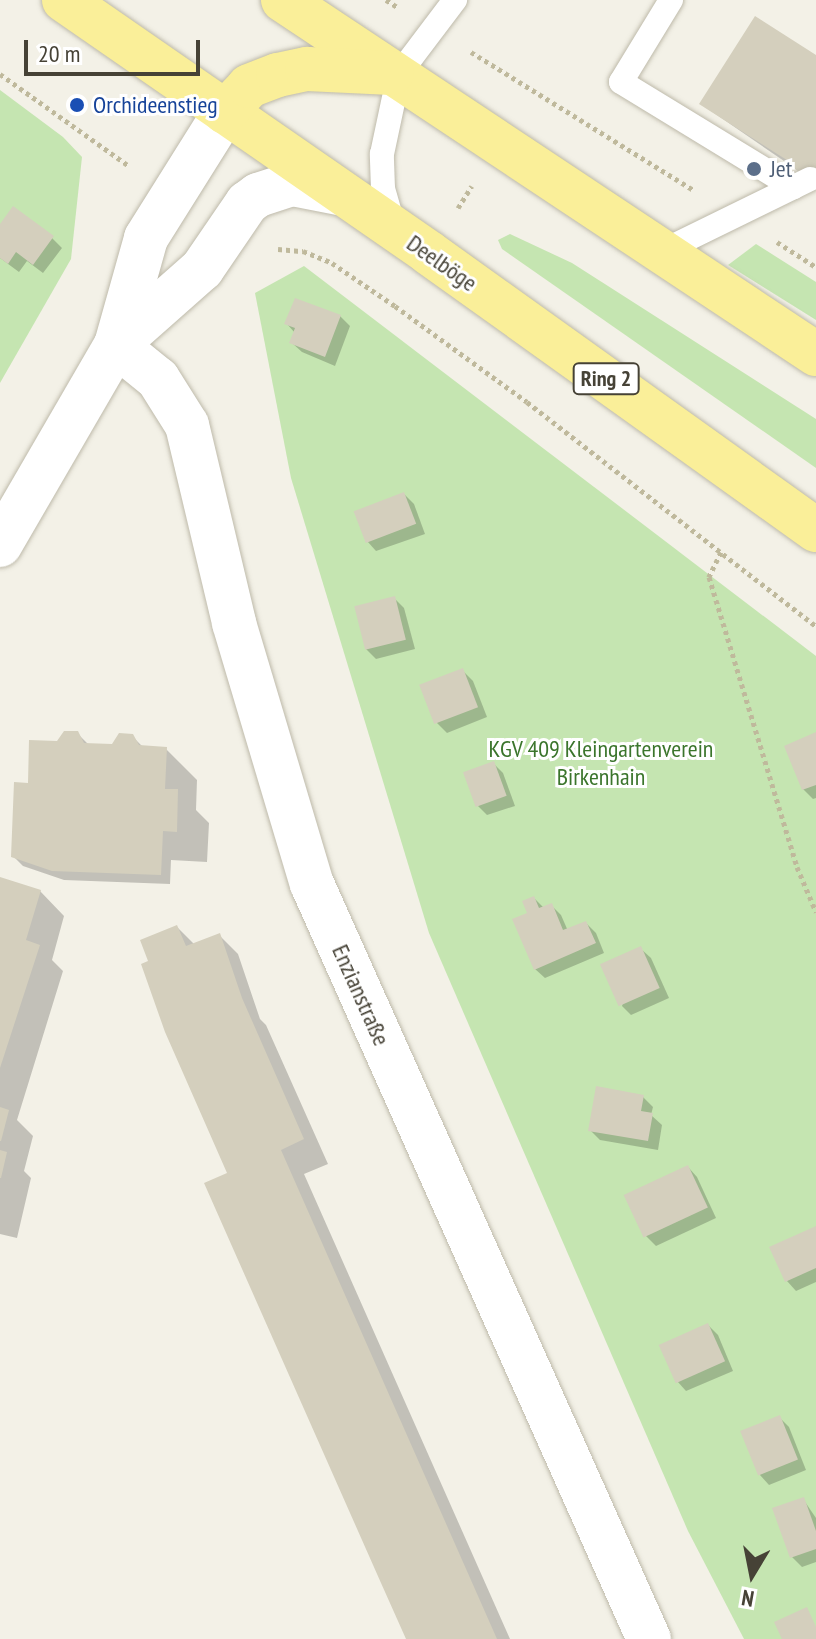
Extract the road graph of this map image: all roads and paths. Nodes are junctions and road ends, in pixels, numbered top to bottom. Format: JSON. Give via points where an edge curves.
{"nodes":[{"id":1,"x":64,"y":0,"type":"edge"},
{"id":2,"x":283,"y":0,"type":"edge"},
{"id":3,"x":455,"y":0,"type":"edge"},
{"id":4,"x":671,"y":0,"type":"edge"},
{"id":5,"x":473,"y":53,"type":"dead end"},
{"id":6,"x":0,"y":74,"type":"edge"},
{"id":7,"x":399,"y":74,"type":"junction"},
{"id":8,"x":225,"y":112,"type":"junction"},
{"id":9,"x":121,"y":160,"type":"dead end"},
{"id":10,"x":472,"y":186,"type":"dead end"},
{"id":11,"x":343,"y":194,"type":"junction"},
{"id":12,"x":737,"y":216,"type":"junction"},
{"id":13,"x":452,"y":217,"type":"dead end"},
{"id":14,"x":394,"y":229,"type":"junction"},
{"id":15,"x":276,"y":249,"type":"dead end"},
{"id":16,"x":661,"y":252,"type":"junction"},
{"id":17,"x":816,"y":267,"type":"edge"},
{"id":18,"x":116,"y":345,"type":"junction"},
{"id":19,"x":816,"y":354,"type":"edge"},
{"id":20,"x":816,"y":530,"type":"edge"},
{"id":21,"x":0,"y":545,"type":"edge"},
{"id":22,"x":721,"y":552,"type":"junction"},
{"id":23,"x":816,"y":626,"type":"edge"},
{"id":24,"x":816,"y":912,"type":"edge"},
{"id":25,"x":649,"y":1639,"type":"edge"}],
"edges":[{"from":1,"to":8,"type":"main road","name":"Deelböge","number":"Ring 2"},
{"from":2,"to":7,"type":"main road"},
{"from":3,"to":7,"type":"lane"},
{"from":4,"to":12,"type":"lane","via":[[621,82],[801,183]]},
{"from":5,"to":12,"type":"path"},
{"from":6,"to":9,"type":"path"},
{"from":7,"to":8,"type":"main road","via":[[307,69],[278,75],[249,86]]},
{"from":7,"to":14,"type":"lane","via":[[382,154],[383,189]]},
{"from":7,"to":16,"type":"main road"},
{"from":8,"to":11,"type":"main road","name":"Deelböge","number":"Ring 2"},
{"from":8,"to":18,"type":"street","via":[[146,238]]},
{"from":10,"to":13,"type":"path"},
{"from":11,"to":14,"type":"main road","name":"Deelböge","number":"Ring 2"},
{"from":11,"to":18,"type":"street","via":[[292,184],[258,195],[202,269]]},
{"from":12,"to":16,"type":"lane"},
{"from":12,"to":17,"type":"path"},
{"from":14,"to":20,"type":"main road","name":"Deelböge","number":"Ring 2"},
{"from":15,"to":22,"type":"path","via":[[303,251],[332,263],[527,402]]},
{"from":16,"to":19,"type":"main road"},
{"from":18,"to":21,"type":"street"},
{"from":18,"to":25,"type":"street","name":"Enzianstraße","via":[[158,379],[187,425],[234,623],[312,884]]},
{"from":22,"to":23,"type":"path"},
{"from":22,"to":24,"type":"path","via":[[709,577],[797,867]]}]}
